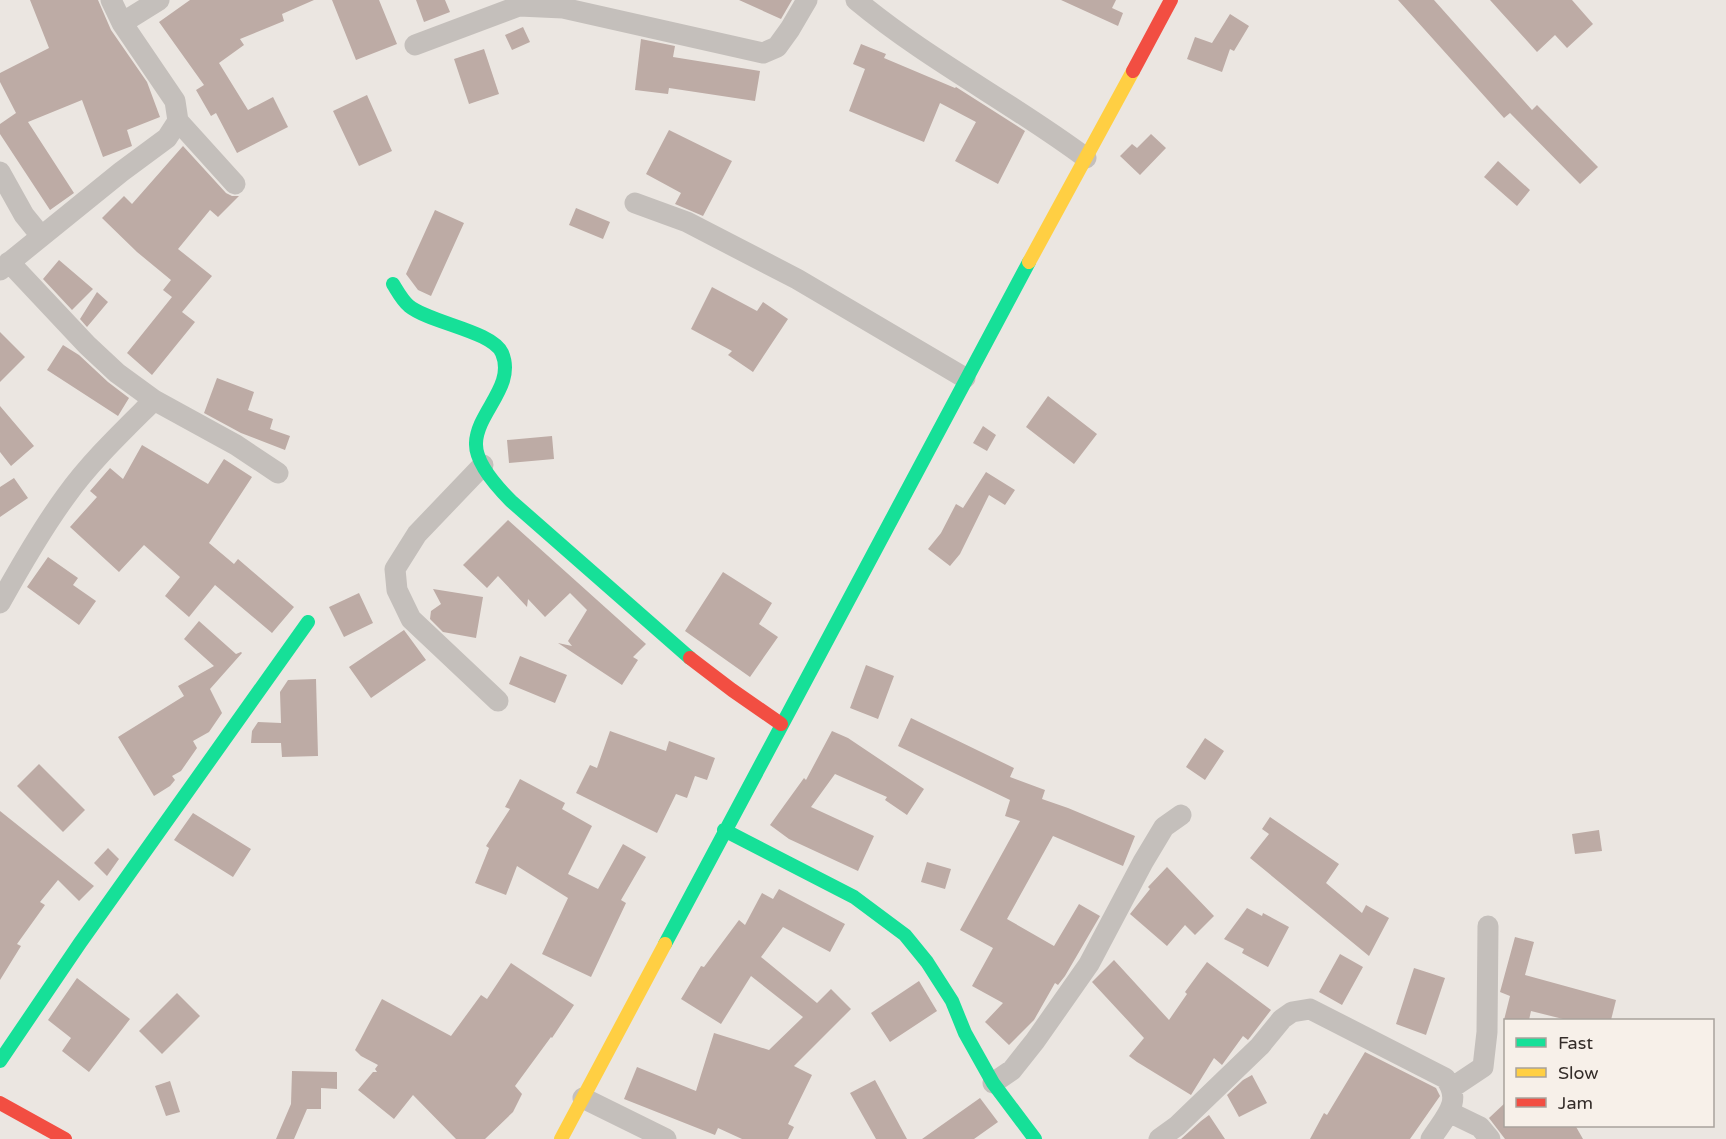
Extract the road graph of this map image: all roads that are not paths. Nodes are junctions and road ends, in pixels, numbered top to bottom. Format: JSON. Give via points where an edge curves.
{"nodes":[{"id":1,"x":111,"y":0,"type":"edge"},
{"id":2,"x":159,"y":0,"type":"edge"},
{"id":3,"x":807,"y":0,"type":"edge"},
{"id":4,"x":856,"y":0,"type":"edge"},
{"id":5,"x":1171,"y":0,"type":"edge"},
{"id":6,"x":518,"y":3,"type":"edge"},
{"id":7,"x":122,"y":23,"type":"junction"},
{"id":8,"x":416,"y":45,"type":"dead end"},
{"id":9,"x":178,"y":121,"type":"junction"},
{"id":10,"x":1086,"y":158,"type":"junction"},
{"id":11,"x":0,"y":172,"type":"edge"},
{"id":12,"x":235,"y":184,"type":"dead end"},
{"id":13,"x":634,"y":202,"type":"dead end"},
{"id":14,"x":41,"y":236,"type":"junction"},
{"id":15,"x":4,"y":266,"type":"edge"},
{"id":16,"x":393,"y":284,"type":"dead end"},
{"id":17,"x":965,"y":378,"type":"junction"},
{"id":18,"x":154,"y":400,"type":"junction"},
{"id":19,"x":483,"y":465,"type":"junction"},
{"id":20,"x":278,"y":473,"type":"dead end"},
{"id":21,"x":0,"y":603,"type":"edge"},
{"id":22,"x":308,"y":622,"type":"dead end"},
{"id":23,"x":498,"y":701,"type":"dead end"},
{"id":24,"x":781,"y":724,"type":"junction"},
{"id":25,"x":1181,"y":815,"type":"dead end"},
{"id":26,"x":724,"y":830,"type":"junction"},
{"id":27,"x":1488,"y":926,"type":"dead end"},
{"id":28,"x":0,"y":1061,"type":"edge"},
{"id":29,"x":993,"y":1083,"type":"junction"},
{"id":30,"x":1453,"y":1087,"type":"junction"},
{"id":31,"x":583,"y":1098,"type":"junction"},
{"id":32,"x":0,"y":1102,"type":"edge"},
{"id":33,"x":1449,"y":1112,"type":"junction"},
{"id":34,"x":65,"y":1139,"type":"edge"},
{"id":35,"x":561,"y":1139,"type":"edge"},
{"id":36,"x":666,"y":1139,"type":"edge"},
{"id":37,"x":1035,"y":1139,"type":"edge"},
{"id":38,"x":1159,"y":1139,"type":"edge"},
{"id":39,"x":1431,"y":1139,"type":"edge"},
{"id":40,"x":1490,"y":1139,"type":"edge"}],
"edges":[{"from":1,"to":7,"type":"street"},
{"from":2,"to":7,"type":"street"},
{"from":3,"to":6,"type":"street","via":[[777,47],[763,53],[563,8]]},
{"from":4,"to":10,"type":"street","via":[[932,56]]},
{"from":5,"to":10,"type":"street"},
{"from":6,"to":8,"type":"street"},
{"from":7,"to":9,"type":"street","via":[[175,101]]},
{"from":9,"to":12,"type":"street"},
{"from":9,"to":14,"type":"street","via":[[167,138]]},
{"from":10,"to":17,"type":"street"},
{"from":11,"to":14,"type":"street"},
{"from":13,"to":17,"type":"street","via":[[687,222],[797,279]]},
{"from":14,"to":15,"type":"street"},
{"from":15,"to":18,"type":"street","via":[[117,372]]},
{"from":16,"to":19,"type":"street","via":[[398,296],[416,311],[474,332],[501,349],[505,360],[503,384],[482,423],[476,445]]},
{"from":17,"to":24,"type":"street"},
{"from":18,"to":20,"type":"street"},
{"from":18,"to":21,"type":"street","via":[[66,495]]},
{"from":19,"to":23,"type":"street","via":[[417,534],[395,568],[397,590],[411,619]]},
{"from":19,"to":24,"type":"street","via":[[502,492],[635,611],[725,686]]},
{"from":22,"to":28,"type":"street"},
{"from":24,"to":26,"type":"street"},
{"from":25,"to":29,"type":"street","via":[[1164,826],[1089,964],[1035,1041],[1012,1070]]},
{"from":26,"to":29,"type":"street","via":[[854,897],[905,935],[952,1001]]},
{"from":26,"to":31,"type":"street"},
{"from":27,"to":30,"type":"street","via":[[1488,1032],[1483,1067]]},
{"from":29,"to":37,"type":"street"},
{"from":30,"to":33,"type":"street"},
{"from":30,"to":38,"type":"street","via":[[1445,1078],[1310,1009],[1292,1012],[1178,1126]]},
{"from":31,"to":35,"type":"street"},
{"from":31,"to":36,"type":"street"},
{"from":32,"to":34,"type":"street"},
{"from":33,"to":39,"type":"street"},
{"from":33,"to":40,"type":"street","via":[[1480,1127]]}]}
